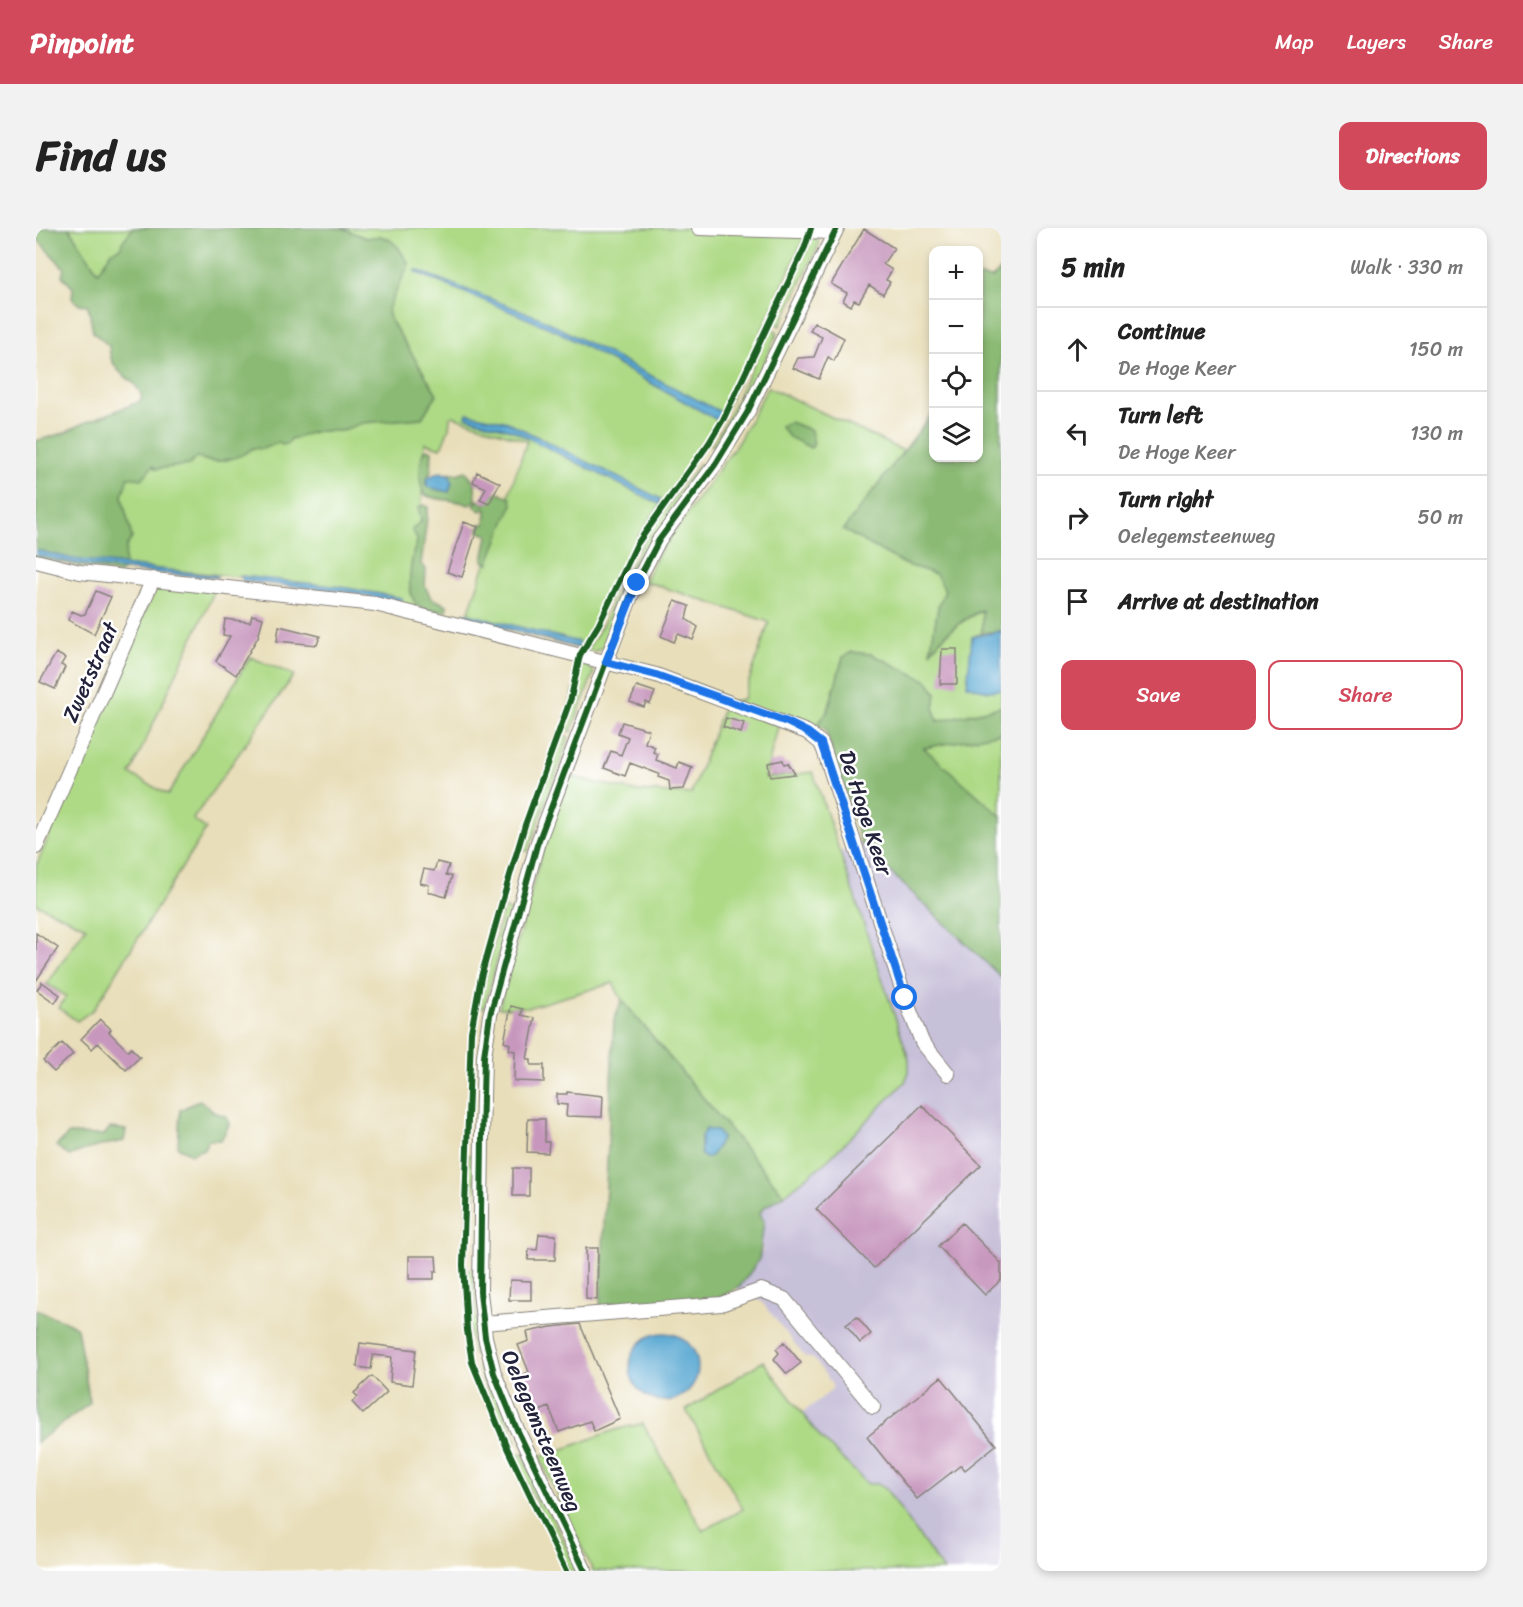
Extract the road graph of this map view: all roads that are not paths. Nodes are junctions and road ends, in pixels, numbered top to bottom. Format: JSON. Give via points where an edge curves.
{"nodes":[{"id":1,"x":699,"y":228,"type":"edge"},
{"id":2,"x":835,"y":230,"type":"edge"},
{"id":3,"x":36,"y":561,"type":"edge"},
{"id":4,"x":153,"y":579,"type":"junction"},
{"id":5,"x":606,"y":662,"type":"junction"},
{"id":6,"x":36,"y":847,"type":"edge"},
{"id":7,"x":948,"y":1074,"type":"dead end"},
{"id":8,"x":483,"y":1323,"type":"junction"},
{"id":9,"x":873,"y":1407,"type":"dead end"},
{"id":10,"x":585,"y":1571,"type":"edge"}],
"edges":[{"from":1,"to":2,"type":"street"},
{"from":2,"to":5,"type":"street","name":"Oelegemsteenweg","via":[[741,423],[648,561]]},
{"from":3,"to":4,"type":"street","name":"De Hoge Keer","via":[[80,572]]},
{"from":4,"to":5,"type":"street","name":"De Hoge Keer","via":[[375,604]]},
{"from":4,"to":6,"type":"street","name":"Zwetstraat"},
{"from":5,"to":7,"type":"street","name":"De Hoge Keer","via":[[656,675],[787,722],[821,743],[905,998],[922,1042]]},
{"from":5,"to":8,"type":"street","name":"Oelegemsteenweg","via":[[537,845],[490,1015],[484,1056],[482,1138]]},
{"from":8,"to":9,"type":"street","via":[[721,1304],[761,1290],[784,1299]]},
{"from":8,"to":10,"type":"street","name":"Oelegemsteenweg","via":[[494,1373],[515,1425]]}]}
